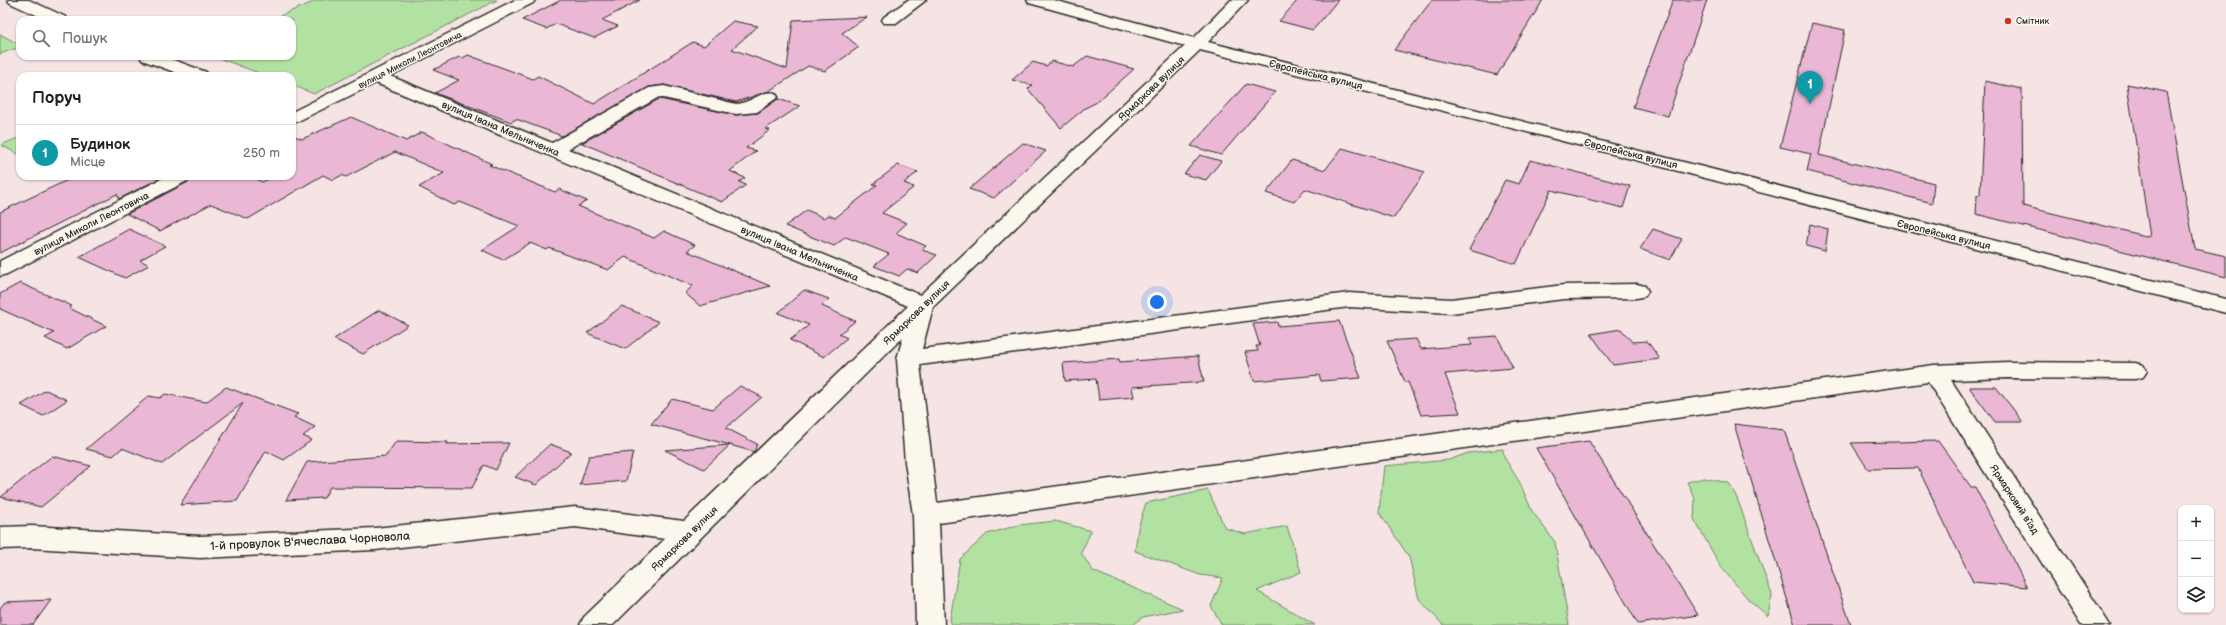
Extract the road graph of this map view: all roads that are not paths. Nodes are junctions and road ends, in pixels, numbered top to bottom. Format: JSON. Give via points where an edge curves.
{"nodes":[{"id":1,"x":16,"y":0,"type":"edge"},
{"id":2,"x":527,"y":0,"type":"edge"},
{"id":3,"x":918,"y":0,"type":"edge"},
{"id":4,"x":1035,"y":0,"type":"edge"},
{"id":5,"x":1240,"y":0,"type":"edge"},
{"id":6,"x":51,"y":16,"type":"edge"},
{"id":7,"x":890,"y":20,"type":"dead end"},
{"id":8,"x":1197,"y":44,"type":"junction"},
{"id":9,"x":158,"y":60,"type":"edge"},
{"id":10,"x":190,"y":72,"type":"edge"},
{"id":11,"x":377,"y":76,"type":"junction"},
{"id":12,"x":769,"y":97,"type":"dead end"},
{"id":13,"x":296,"y":115,"type":"edge"},
{"id":14,"x":553,"y":150,"type":"junction"},
{"id":15,"x":174,"y":180,"type":"edge"},
{"id":16,"x":0,"y":269,"type":"edge"},
{"id":17,"x":1637,"y":292,"type":"dead end"},
{"id":18,"x":924,"y":304,"type":"junction"},
{"id":19,"x":2226,"y":306,"type":"edge"},
{"id":20,"x":908,"y":359,"type":"junction"},
{"id":21,"x":2136,"y":371,"type":"dead end"},
{"id":22,"x":1934,"y":373,"type":"junction"},
{"id":23,"x":926,"y":515,"type":"junction"},
{"id":24,"x":690,"y":532,"type":"junction"},
{"id":25,"x":0,"y":538,"type":"edge"},
{"id":26,"x":594,"y":625,"type":"edge"},
{"id":27,"x":930,"y":625,"type":"edge"},
{"id":28,"x":2096,"y":625,"type":"edge"}],
"edges":[{"from":1,"to":6,"type":"street"},
{"from":2,"to":11,"type":"street","name":"вулиця Миколи Леонтовича"},
{"from":3,"to":7,"type":"street"},
{"from":4,"to":8,"type":"street","name":"Європейська вулиця"},
{"from":5,"to":8,"type":"street","name":"Ярмаркова вулиця"},
{"from":8,"to":18,"type":"street","name":"Ярмаркова вулиця"},
{"from":8,"to":19,"type":"street","name":"Європейська вулиця"},
{"from":9,"to":10,"type":"street"},
{"from":11,"to":13,"type":"street","name":"вулиця Миколи Леонтовича"},
{"from":11,"to":14,"type":"street","name":"вулиця Івана Мельниченка"},
{"from":12,"to":14,"type":"street","via":[[751,108],[736,109],[664,91],[655,92]]},
{"from":14,"to":18,"type":"street","name":"вулиця Івана Мельниченка"},
{"from":15,"to":16,"type":"street","name":"вулиця Миколи Леонтовича"},
{"from":17,"to":20,"type":"street","via":[[1564,292],[1451,306],[1348,300]]},
{"from":18,"to":20,"type":"street"},
{"from":18,"to":24,"type":"street","name":"Ярмаркова вулиця"},
{"from":20,"to":23,"type":"street"},
{"from":21,"to":22,"type":"street","via":[[2008,370]]},
{"from":22,"to":23,"type":"street"},
{"from":22,"to":28,"type":"street","name":"Ярмарковий вʼїзд"},
{"from":23,"to":27,"type":"street"},
{"from":24,"to":25,"type":"street","name":"1-й провулок В'ячеслава Чорновола","via":[[575,516],[375,540],[200,547],[32,537]]},
{"from":24,"to":26,"type":"street","name":"Ярмаркова вулиця"}]}
